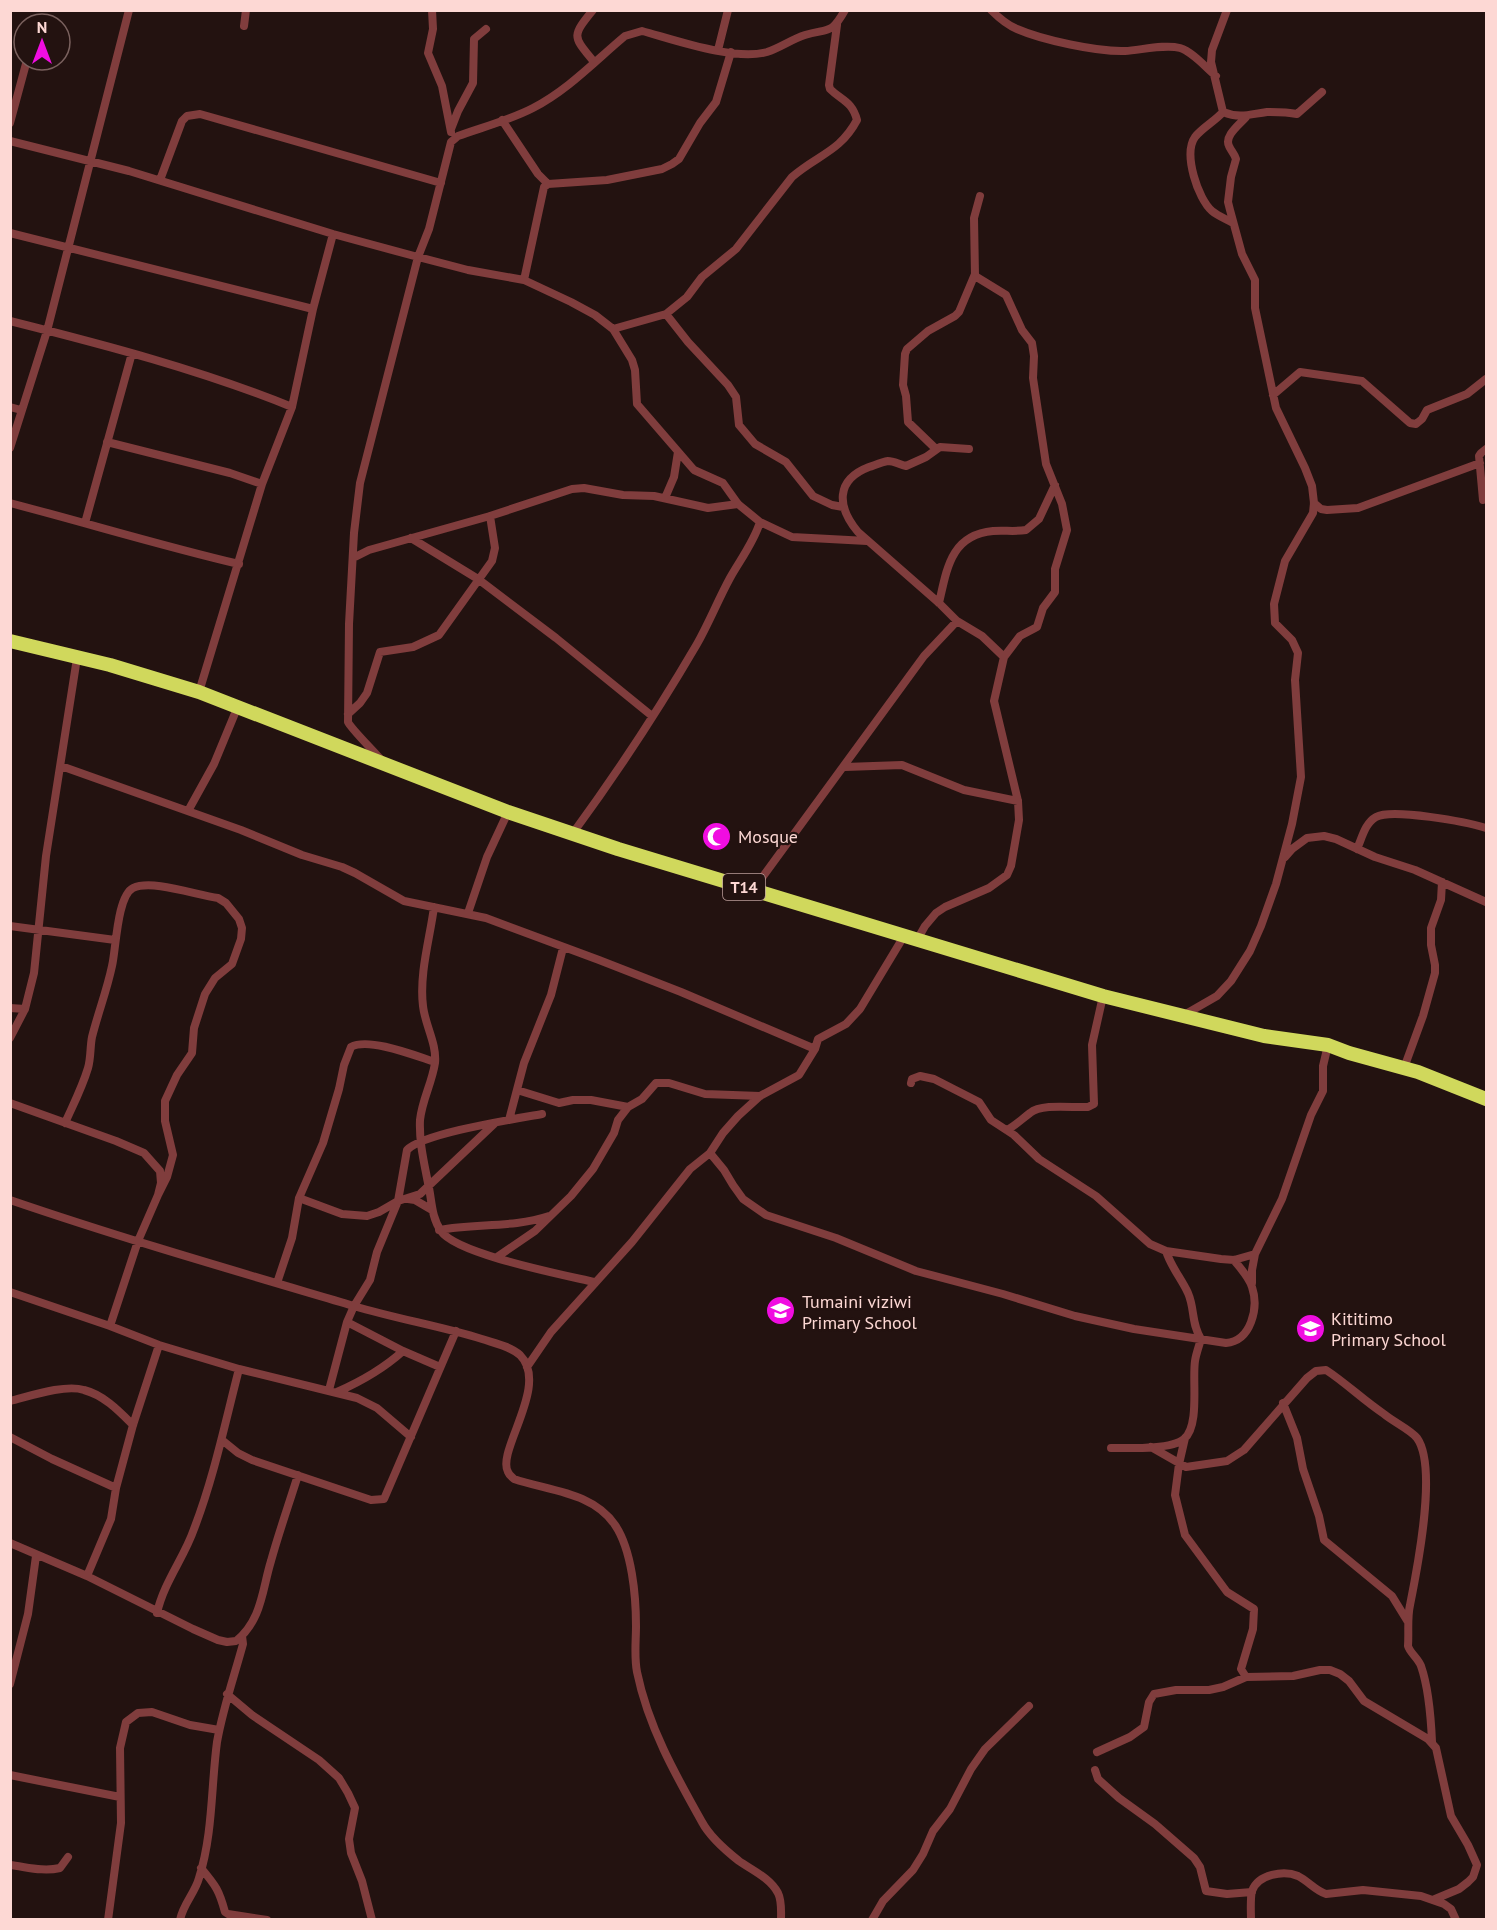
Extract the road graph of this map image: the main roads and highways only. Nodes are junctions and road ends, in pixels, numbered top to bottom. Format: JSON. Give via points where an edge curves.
{"nodes":[{"id":1,"x":10,"y":642,"type":"edge"},
{"id":2,"x":1486,"y":1099,"type":"edge"}],
"edges":[{"from":1,"to":2,"type":"highway","number":"T14","via":[[110,665],[199,692],[508,812],[753,890],[1103,996],[1264,1036],[1328,1045]]}]}
